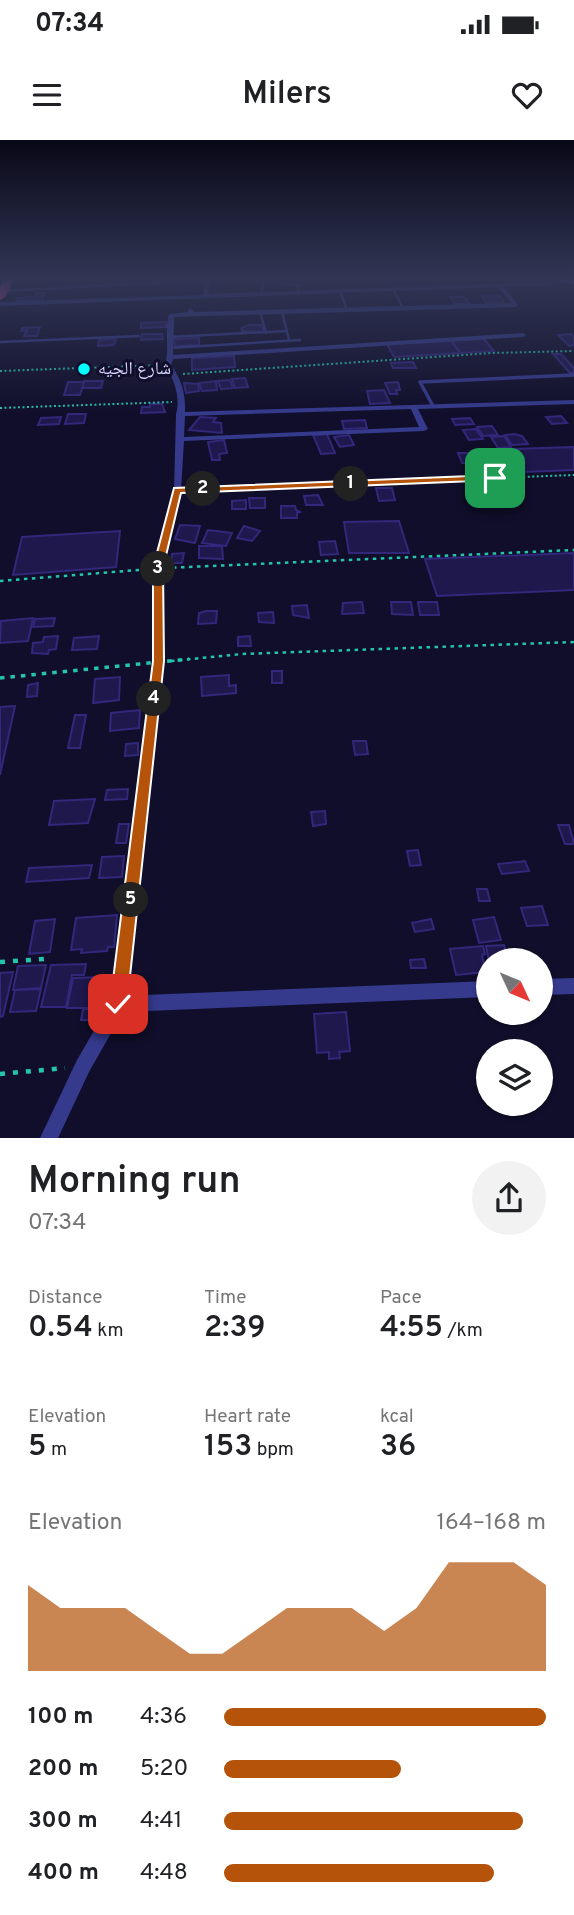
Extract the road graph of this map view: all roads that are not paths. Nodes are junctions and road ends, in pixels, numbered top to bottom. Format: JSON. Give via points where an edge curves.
{"nodes":[{"id":1,"x":170,"y":324,"type":"edge"},
{"id":2,"x":263,"y":324,"type":"edge"},
{"id":3,"x":285,"y":324,"type":"edge"},
{"id":4,"x":287,"y":331,"type":"junction"},
{"id":5,"x":266,"y":333,"type":"junction"},
{"id":6,"x":523,"y":335,"type":"dead end"},
{"id":7,"x":139,"y":336,"type":"dead end"},
{"id":8,"x":169,"y":337,"type":"junction"},
{"id":9,"x":289,"y":340,"type":"junction"},
{"id":10,"x":300,"y":340,"type":"dead end"},
{"id":11,"x":269,"y":341,"type":"junction"},
{"id":12,"x":0,"y":342,"type":"edge"},
{"id":13,"x":169,"y":348,"type":"junction"},
{"id":14,"x":169,"y":361,"type":"junction"},
{"id":15,"x":574,"y":375,"type":"edge"},
{"id":16,"x":574,"y":402,"type":"edge"},
{"id":17,"x":433,"y":406,"type":"junction"},
{"id":18,"x":414,"y":407,"type":"junction"},
{"id":19,"x":180,"y":414,"type":"junction"},
{"id":20,"x":179,"y":439,"type":"junction"},
{"id":21,"x":177,"y":490,"type":"road end"},
{"id":22,"x":173,"y":502,"type":"dead end"},
{"id":23,"x":158,"y":568,"type":"road end"},
{"id":24,"x":574,"y":986,"type":"edge"},
{"id":25,"x":553,"y":987,"type":"edge"},
{"id":26,"x":476,"y":989,"type":"edge"},
{"id":27,"x":49,"y":1138,"type":"edge"}],
"edges":[{"from":1,"to":8,"type":"street"},
{"from":2,"to":5,"type":"lane"},
{"from":3,"to":4,"type":"lane"},
{"from":4,"to":5,"type":"lane"},
{"from":4,"to":9,"type":"lane"},
{"from":5,"to":8,"type":"lane"},
{"from":5,"to":11,"type":"lane"},
{"from":6,"to":14,"type":"street"},
{"from":7,"to":12,"type":"lane"},
{"from":8,"to":13,"type":"street"},
{"from":9,"to":10,"type":"lane"},
{"from":9,"to":11,"type":"lane"},
{"from":11,"to":13,"type":"lane"},
{"from":13,"to":14,"type":"street"},
{"from":14,"to":19,"type":"street","via":[[182,402]]},
{"from":15,"to":17,"type":"lane","via":[[419,382]]},
{"from":16,"to":17,"type":"street"},
{"from":17,"to":18,"type":"street"},
{"from":18,"to":19,"type":"street"},
{"from":18,"to":20,"type":"street","via":[[424,429]]},
{"from":19,"to":20,"type":"street"},
{"from":20,"to":21,"type":"street"},
{"from":22,"to":23,"type":"lane"},
{"from":24,"to":25,"type":"street"},
{"from":26,"to":27,"type":"street","via":[[118,1004]]}]}
